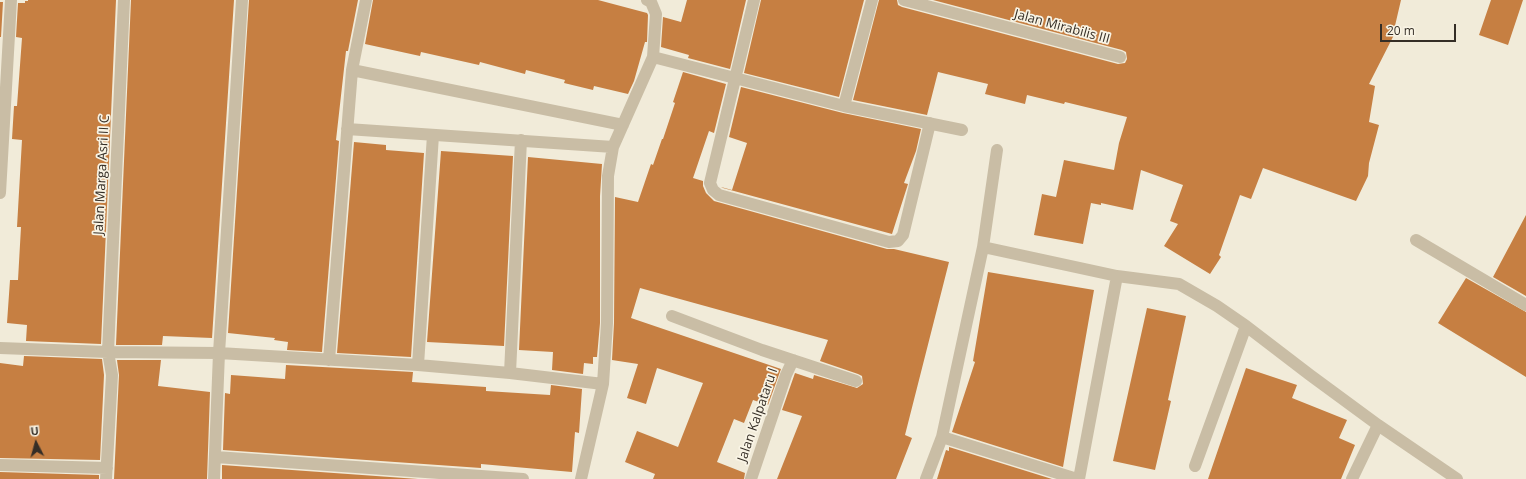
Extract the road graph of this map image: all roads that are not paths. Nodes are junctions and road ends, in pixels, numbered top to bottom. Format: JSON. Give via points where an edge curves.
{"nodes":[{"id":1,"x":11,"y":0,"type":"edge"},
{"id":2,"x":124,"y":0,"type":"edge"},
{"id":3,"x":242,"y":0,"type":"edge"},
{"id":4,"x":366,"y":0,"type":"edge"},
{"id":5,"x":647,"y":0,"type":"edge"},
{"id":6,"x":754,"y":0,"type":"edge"},
{"id":7,"x":872,"y":0,"type":"edge"},
{"id":8,"x":904,"y":0,"type":"edge"},
{"id":9,"x":653,"y":57,"type":"junction"},
{"id":10,"x":1120,"y":57,"type":"dead end"},
{"id":11,"x":352,"y":70,"type":"junction"},
{"id":12,"x":734,"y":78,"type":"junction"},
{"id":13,"x":844,"y":106,"type":"junction"},
{"id":14,"x":930,"y":123,"type":"junction"},
{"id":15,"x":623,"y":125,"type":"junction"},
{"id":16,"x":347,"y":129,"type":"junction"},
{"id":17,"x":962,"y":130,"type":"dead end"},
{"id":18,"x":433,"y":135,"type":"junction"},
{"id":19,"x":521,"y":140,"type":"junction"},
{"id":20,"x":614,"y":147,"type":"junction"},
{"id":21,"x":997,"y":150,"type":"dead end"},
{"id":22,"x":0,"y":193,"type":"edge"},
{"id":23,"x":1416,"y":240,"type":"dead end"},
{"id":24,"x":983,"y":247,"type":"junction"},
{"id":25,"x":1117,"y":276,"type":"junction"},
{"id":26,"x":1526,"y":304,"type":"edge"},
{"id":27,"x":672,"y":316,"type":"dead end"},
{"id":28,"x":1246,"y":326,"type":"junction"},
{"id":29,"x":0,"y":348,"type":"edge"},
{"id":30,"x":108,"y":352,"type":"junction"},
{"id":31,"x":219,"y":354,"type":"junction"},
{"id":32,"x":329,"y":360,"type":"junction"},
{"id":33,"x":793,"y":360,"type":"junction"},
{"id":34,"x":418,"y":366,"type":"junction"},
{"id":35,"x":510,"y":373,"type":"junction"},
{"id":36,"x":856,"y":381,"type":"dead end"},
{"id":37,"x":602,"y":384,"type":"junction"},
{"id":38,"x":1378,"y":425,"type":"junction"},
{"id":39,"x":942,"y":437,"type":"junction"},
{"id":40,"x":216,"y":457,"type":"junction"},
{"id":41,"x":0,"y":465,"type":"edge"},
{"id":42,"x":1195,"y":466,"type":"dead end"},
{"id":43,"x":107,"y":473,"type":"edge"},
{"id":44,"x":214,"y":479,"type":"edge"},
{"id":45,"x":523,"y":479,"type":"edge"},
{"id":46,"x":581,"y":479,"type":"edge"},
{"id":47,"x":751,"y":479,"type":"edge"},
{"id":48,"x":926,"y":479,"type":"edge"},
{"id":49,"x":1078,"y":479,"type":"edge"},
{"id":50,"x":1352,"y":479,"type":"edge"},
{"id":51,"x":1457,"y":479,"type":"edge"}],
"edges":[{"from":1,"to":22,"type":"street"},
{"from":2,"to":30,"type":"street","name":"Jalan Marga Asri II C"},
{"from":3,"to":31,"type":"street"},
{"from":4,"to":11,"type":"street"},
{"from":5,"to":9,"type":"street","via":[[651,2],[656,14]]},
{"from":6,"to":12,"type":"street"},
{"from":7,"to":13,"type":"street"},
{"from":8,"to":10,"type":"street","name":"Jalan Mirabilis III"},
{"from":9,"to":12,"type":"street"},
{"from":9,"to":15,"type":"street"},
{"from":11,"to":15,"type":"street"},
{"from":11,"to":16,"type":"street"},
{"from":12,"to":13,"type":"street"},
{"from":12,"to":14,"type":"street","via":[[710,183],[713,190],[719,195],[889,242],[898,241],[903,235]]},
{"from":13,"to":14,"type":"street"},
{"from":14,"to":17,"type":"street"},
{"from":15,"to":20,"type":"street"},
{"from":16,"to":18,"type":"street"},
{"from":16,"to":32,"type":"street"},
{"from":18,"to":19,"type":"street"},
{"from":18,"to":34,"type":"street"},
{"from":19,"to":20,"type":"street"},
{"from":19,"to":35,"type":"street"},
{"from":20,"to":37,"type":"street","via":[[608,176],[607,323]]},
{"from":21,"to":24,"type":"street"},
{"from":23,"to":26,"type":"street"},
{"from":24,"to":25,"type":"street"},
{"from":24,"to":39,"type":"street"},
{"from":25,"to":28,"type":"street","via":[[1179,284]]},
{"from":25,"to":49,"type":"street"},
{"from":27,"to":33,"type":"street"},
{"from":28,"to":38,"type":"street"},
{"from":28,"to":42,"type":"street"},
{"from":29,"to":30,"type":"street"},
{"from":30,"to":31,"type":"street"},
{"from":30,"to":43,"type":"street","name":"Jalan Marga Asri II C","via":[[112,375]]},
{"from":31,"to":32,"type":"street"},
{"from":31,"to":40,"type":"street"},
{"from":32,"to":34,"type":"street"},
{"from":33,"to":36,"type":"street"},
{"from":33,"to":47,"type":"street","name":"Jalan Kalpataru I"},
{"from":34,"to":35,"type":"street"},
{"from":35,"to":37,"type":"street"},
{"from":37,"to":46,"type":"street"},
{"from":38,"to":50,"type":"street"},
{"from":38,"to":51,"type":"street"},
{"from":39,"to":48,"type":"street"},
{"from":39,"to":49,"type":"street"},
{"from":40,"to":44,"type":"street"},
{"from":40,"to":45,"type":"street"},
{"from":41,"to":43,"type":"street"}]}
